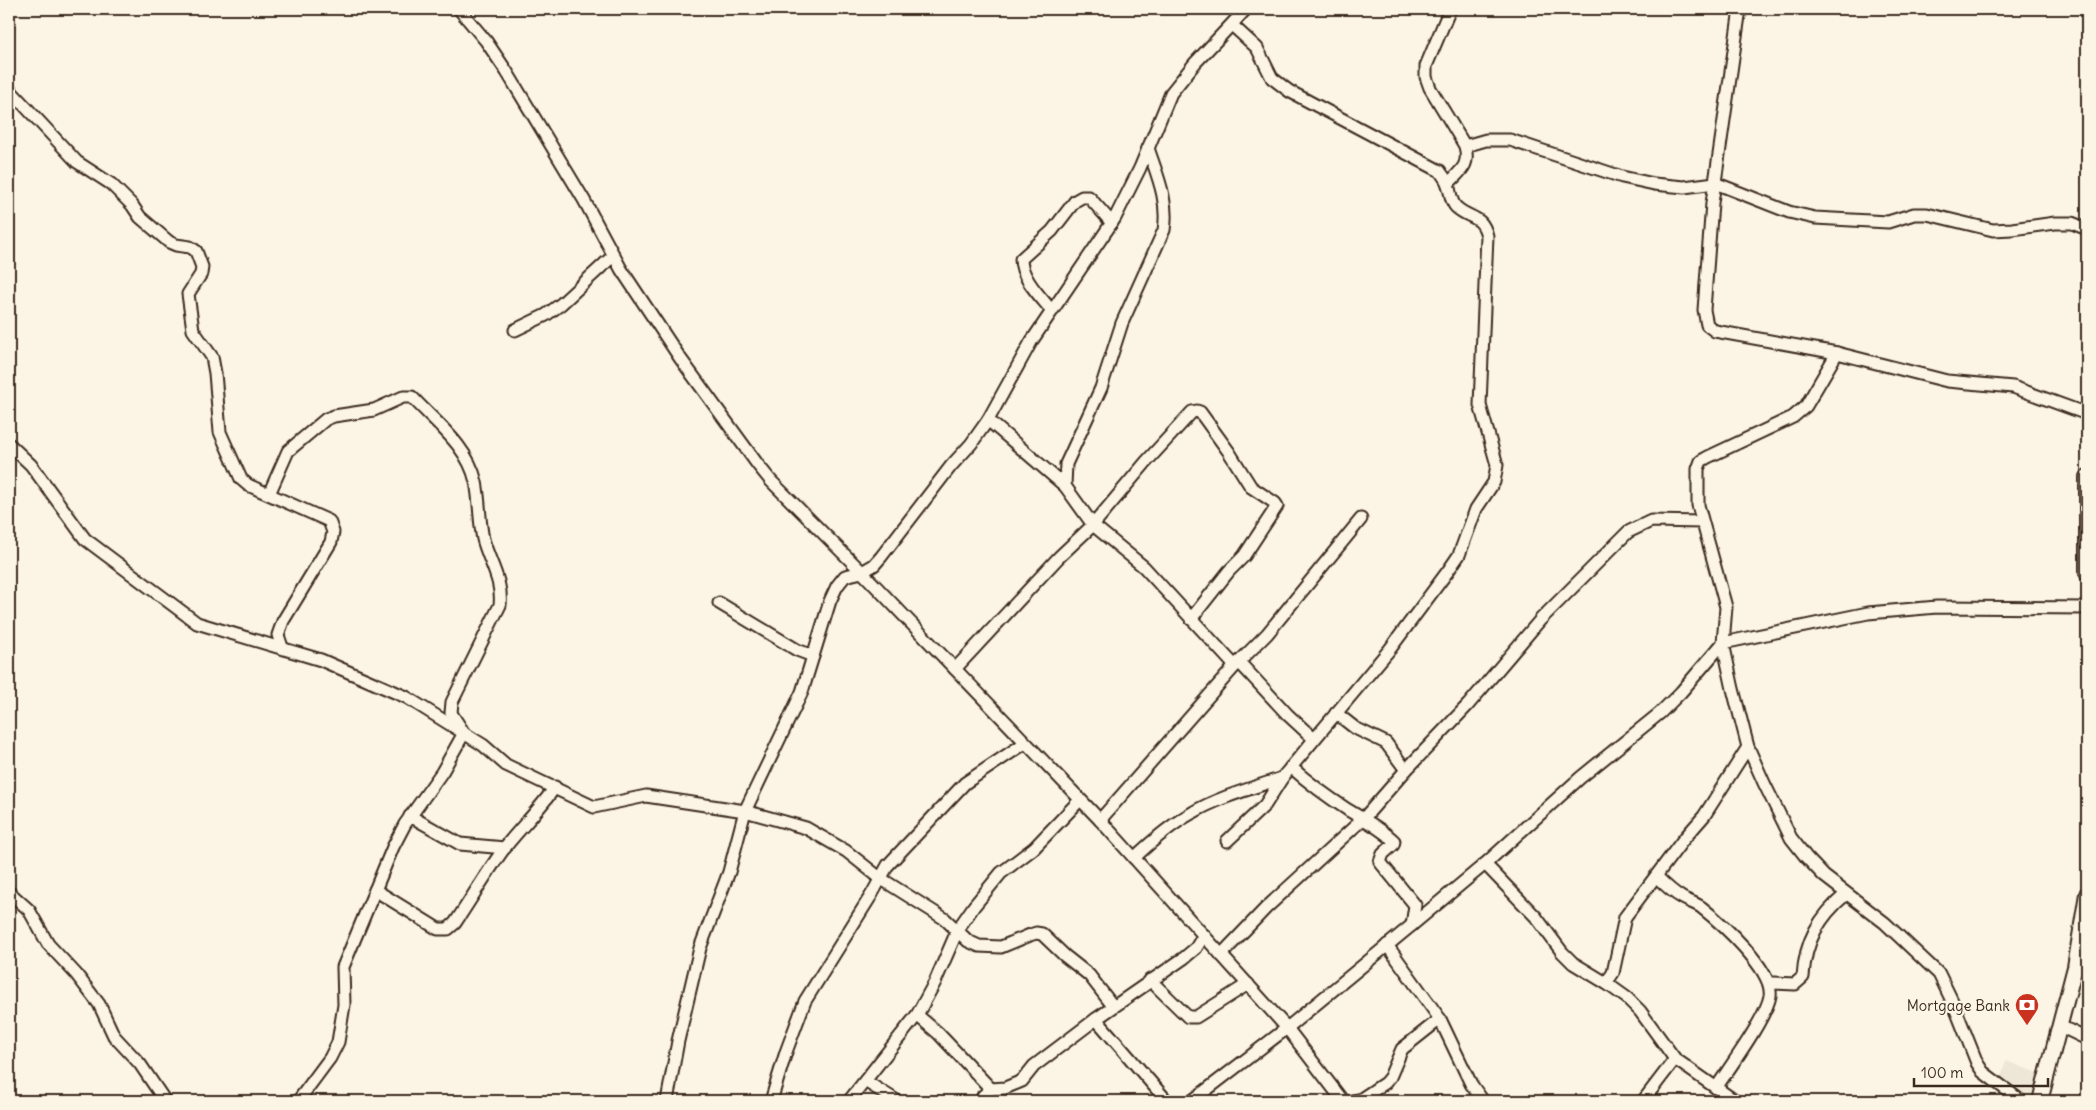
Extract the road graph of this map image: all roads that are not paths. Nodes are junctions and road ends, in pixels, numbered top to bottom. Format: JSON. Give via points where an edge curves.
{"nodes":[{"id":1,"x":459,"y":9,"type":"edge"},
{"id":2,"x":1246,"y":9,"type":"edge"},
{"id":3,"x":1450,"y":9,"type":"edge"},
{"id":4,"x":1740,"y":9,"type":"edge"},
{"id":5,"x":1232,"y":25,"type":"junction"},
{"id":6,"x":9,"y":89,"type":"edge"},
{"id":7,"x":1465,"y":146,"type":"junction"},
{"id":8,"x":1148,"y":148,"type":"junction"},
{"id":9,"x":1140,"y":168,"type":"junction"},
{"id":10,"x":1155,"y":168,"type":"junction"},
{"id":11,"x":1715,"y":183,"type":"junction"},
{"id":12,"x":1448,"y":184,"type":"junction"},
{"id":13,"x":1112,"y":223,"type":"junction"},
{"id":14,"x":2087,"y":229,"type":"edge"},
{"id":15,"x":613,"y":256,"type":"junction"},
{"id":16,"x":1052,"y":312,"type":"junction"},
{"id":17,"x":515,"y":330,"type":"dead end"},
{"id":18,"x":1837,"y":353,"type":"junction"},
{"id":19,"x":2087,"y":414,"type":"edge"},
{"id":20,"x":988,"y":420,"type":"junction"},
{"id":21,"x":9,"y":444,"type":"edge"},
{"id":22,"x":2087,"y":477,"type":"edge"},
{"id":23,"x":1065,"y":486,"type":"junction"},
{"id":24,"x":2087,"y":487,"type":"edge"},
{"id":25,"x":269,"y":494,"type":"junction"},
{"id":26,"x":1361,"y":519,"type":"dead end"},
{"id":27,"x":1702,"y":522,"type":"junction"},
{"id":28,"x":1093,"y":525,"type":"junction"},
{"id":29,"x":862,"y":572,"type":"junction"},
{"id":30,"x":2087,"y":573,"type":"edge"},
{"id":31,"x":719,"y":603,"type":"dead end"},
{"id":32,"x":2087,"y":608,"type":"edge"},
{"id":33,"x":1191,"y":619,"type":"junction"},
{"id":34,"x":1723,"y":643,"type":"junction"},
{"id":35,"x":282,"y":647,"type":"junction"},
{"id":36,"x":813,"y":656,"type":"junction"},
{"id":37,"x":1238,"y":664,"type":"junction"},
{"id":38,"x":955,"y":670,"type":"junction"},
{"id":39,"x":1336,"y":713,"type":"junction"},
{"id":40,"x":464,"y":733,"type":"junction"},
{"id":41,"x":1314,"y":739,"type":"junction"},
{"id":42,"x":1025,"y":743,"type":"junction"},
{"id":43,"x":1748,"y":747,"type":"junction"},
{"id":44,"x":1291,"y":767,"type":"junction"},
{"id":45,"x":1406,"y":770,"type":"junction"},
{"id":46,"x":1282,"y":778,"type":"junction"},
{"id":47,"x":555,"y":787,"type":"junction"},
{"id":48,"x":1080,"y":800,"type":"junction"},
{"id":49,"x":1349,"y":810,"type":"junction"},
{"id":50,"x":745,"y":811,"type":"junction"},
{"id":51,"x":410,"y":816,"type":"junction"},
{"id":52,"x":1364,"y":818,"type":"junction"},
{"id":53,"x":1100,"y":820,"type":"junction"},
{"id":54,"x":1355,"y":828,"type":"junction"},
{"id":55,"x":1227,"y":841,"type":"dead end"},
{"id":56,"x":505,"y":848,"type":"junction"},
{"id":57,"x":1134,"y":858,"type":"junction"},
{"id":58,"x":1485,"y":864,"type":"junction"},
{"id":59,"x":1657,"y":877,"type":"junction"},
{"id":60,"x":880,"y":878,"type":"junction"},
{"id":61,"x":375,"y":890,"type":"junction"},
{"id":62,"x":9,"y":892,"type":"edge"},
{"id":63,"x":1846,"y":894,"type":"junction"},
{"id":64,"x":2087,"y":894,"type":"edge"},
{"id":65,"x":1412,"y":925,"type":"junction"},
{"id":66,"x":958,"y":929,"type":"junction"},
{"id":67,"x":1204,"y":935,"type":"junction"},
{"id":68,"x":1387,"y":945,"type":"junction"},
{"id":69,"x":1221,"y":956,"type":"junction"},
{"id":70,"x":1150,"y":980,"type":"junction"},
{"id":71,"x":1606,"y":983,"type":"junction"},
{"id":72,"x":1248,"y":984,"type":"junction"},
{"id":73,"x":1770,"y":985,"type":"junction"},
{"id":74,"x":1113,"y":1006,"type":"junction"},
{"id":75,"x":917,"y":1015,"type":"junction"},
{"id":76,"x":1096,"y":1019,"type":"junction"},
{"id":77,"x":1440,"y":1019,"type":"junction"},
{"id":78,"x":2060,"y":1026,"type":"junction"},
{"id":79,"x":1287,"y":1028,"type":"junction"},
{"id":80,"x":2087,"y":1039,"type":"edge"},
{"id":81,"x":1675,"y":1059,"type":"junction"},
{"id":82,"x":865,"y":1081,"type":"junction"},
{"id":83,"x":1716,"y":1088,"type":"junction"},
{"id":84,"x":991,"y":1089,"type":"junction"},
{"id":85,"x":165,"y":1101,"type":"edge"},
{"id":86,"x":298,"y":1101,"type":"edge"},
{"id":87,"x":667,"y":1101,"type":"edge"},
{"id":88,"x":771,"y":1101,"type":"edge"},
{"id":89,"x":849,"y":1101,"type":"edge"},
{"id":90,"x":897,"y":1101,"type":"edge"},
{"id":91,"x":981,"y":1101,"type":"edge"},
{"id":92,"x":1168,"y":1101,"type":"edge"},
{"id":93,"x":1192,"y":1101,"type":"edge"},
{"id":94,"x":1343,"y":1101,"type":"edge"},
{"id":95,"x":1352,"y":1101,"type":"edge"},
{"id":96,"x":1483,"y":1101,"type":"edge"},
{"id":97,"x":1643,"y":1101,"type":"edge"},
{"id":98,"x":1735,"y":1101,"type":"edge"},
{"id":99,"x":2021,"y":1101,"type":"edge"},
{"id":100,"x":2040,"y":1101,"type":"edge"}],
"edges":[{"from":1,"to":15,"type":"street","via":[[507,72],[584,200]]},
{"from":2,"to":5,"type":"street"},
{"from":3,"to":7,"type":"street","via":[[1426,66],[1426,77]]},
{"from":4,"to":11,"type":"street"},
{"from":5,"to":8,"type":"street","via":[[1176,86]]},
{"from":5,"to":12,"type":"street","via":[[1256,48],[1272,78],[1289,91],[1440,171]]},
{"from":6,"to":25,"type":"street","via":[[77,162],[110,184],[154,230],[169,242],[196,250],[201,274],[188,294],[188,300],[193,330],[212,357],[220,432],[241,479]]},
{"from":7,"to":11,"type":"street","via":[[1486,140],[1510,140],[1622,177],[1654,184],[1684,187]]},
{"from":7,"to":12,"type":"street","via":[[1466,165]]},
{"from":8,"to":9,"type":"street"},
{"from":8,"to":10,"type":"street"},
{"from":9,"to":10,"type":"street"},
{"from":9,"to":13,"type":"street"},
{"from":10,"to":23,"type":"street","via":[[1165,206],[1164,230],[1122,323],[1101,388],[1070,455]]},
{"from":11,"to":14,"type":"street","via":[[1789,212],[1815,218],[1888,222],[1914,214],[1927,214],[1993,230],[2056,223],[2072,223]]},
{"from":11,"to":18,"type":"street","via":[[1704,310],[1707,324],[1715,331]]},
{"from":12,"to":39,"type":"street","via":[[1456,207],[1480,220],[1487,236],[1480,405],[1495,454],[1496,473],[1448,572]]},
{"from":13,"to":16,"type":"street"},
{"from":13,"to":16,"type":"street","via":[[1089,197],[1082,197],[1021,259],[1025,276]]},
{"from":15,"to":17,"type":"street","via":[[561,304]]},
{"from":15,"to":29,"type":"street","via":[[680,358],[758,465]]},
{"from":16,"to":20,"type":"street"},
{"from":18,"to":19,"type":"street","via":[[1947,380],[2013,387]]},
{"from":18,"to":27,"type":"street","via":[[1806,406],[1792,417],[1701,461],[1698,505]]},
{"from":20,"to":23,"type":"street"},
{"from":20,"to":29,"type":"street","via":[[881,557]]},
{"from":21,"to":35,"type":"street","via":[[30,465],[85,539],[150,589],[197,622]]},
{"from":22,"to":24,"type":"main road"},
{"from":23,"to":28,"type":"street"},
{"from":24,"to":30,"type":"main road"},
{"from":25,"to":35,"type":"street","via":[[329,521],[333,532],[331,542],[281,626],[278,635]]},
{"from":25,"to":40,"type":"street","via":[[288,451],[326,419],[374,410],[403,397],[412,398],[459,446],[476,481],[484,540],[501,595],[500,605],[452,702],[451,713]]},
{"from":26,"to":37,"type":"street","via":[[1267,634]]},
{"from":27,"to":34,"type":"street","via":[[1726,607]]},
{"from":27,"to":45,"type":"street","via":[[1651,521],[1628,532],[1541,619],[1468,705]]},
{"from":28,"to":33,"type":"street","via":[[1144,567]]},
{"from":28,"to":33,"type":"street","via":[[1192,412],[1200,412],[1251,487],[1277,506],[1244,556]]},
{"from":28,"to":38,"type":"street"},
{"from":29,"to":36,"type":"street","via":[[845,576],[837,586]]},
{"from":29,"to":38,"type":"street"},
{"from":31,"to":36,"type":"street","via":[[797,650]]},
{"from":32,"to":34,"type":"street","via":[[1942,607],[1868,614]]},
{"from":33,"to":37,"type":"street"},
{"from":34,"to":43,"type":"street"},
{"from":34,"to":58,"type":"street","via":[[1660,713],[1580,778]]},
{"from":35,"to":40,"type":"street","via":[[321,660],[406,697]]},
{"from":36,"to":50,"type":"street","via":[[795,711]]},
{"from":37,"to":41,"type":"street"},
{"from":37,"to":53,"type":"street"},
{"from":38,"to":42,"type":"street"},
{"from":39,"to":41,"type":"street"},
{"from":39,"to":45,"type":"street","via":[[1355,728],[1386,744]]},
{"from":40,"to":47,"type":"street","via":[[506,765]]},
{"from":40,"to":51,"type":"street","via":[[442,772]]},
{"from":41,"to":44,"type":"street"},
{"from":42,"to":48,"type":"street"},
{"from":42,"to":60,"type":"street","via":[[965,783],[888,865]]},
{"from":43,"to":59,"type":"street","via":[[1704,816]]},
{"from":43,"to":63,"type":"street","via":[[1791,838],[1818,870]]},
{"from":44,"to":46,"type":"street"},
{"from":44,"to":49,"type":"street"},
{"from":45,"to":52,"type":"street"},
{"from":46,"to":55,"type":"street","via":[[1265,805]]},
{"from":46,"to":57,"type":"street","via":[[1194,812]]},
{"from":47,"to":50,"type":"street","via":[[594,807],[646,796]]},
{"from":47,"to":56,"type":"street"},
{"from":48,"to":53,"type":"street"},
{"from":48,"to":66,"type":"street","via":[[1034,848],[1002,873]]},
{"from":49,"to":52,"type":"street"},
{"from":49,"to":54,"type":"street"},
{"from":50,"to":60,"type":"street","via":[[806,828],[846,851]]},
{"from":50,"to":87,"type":"street","via":[[729,872],[700,948]]},
{"from":51,"to":56,"type":"street","via":[[460,844]]},
{"from":51,"to":61,"type":"street"},
{"from":52,"to":54,"type":"street"},
{"from":52,"to":65,"type":"street","via":[[1394,841],[1380,862],[1415,905]]},
{"from":53,"to":57,"type":"street"},
{"from":54,"to":69,"type":"street","via":[[1272,902]]},
{"from":56,"to":61,"type":"street","via":[[456,923],[448,929],[438,929]]},
{"from":57,"to":67,"type":"street"},
{"from":58,"to":65,"type":"street"},
{"from":58,"to":71,"type":"street","via":[[1536,916],[1573,963]]},
{"from":59,"to":71,"type":"street","via":[[1625,917],[1613,973]]},
{"from":59,"to":73,"type":"street","via":[[1679,896],[1698,905],[1739,941]]},
{"from":60,"to":66,"type":"street"},
{"from":60,"to":88,"type":"street","via":[[805,1001]]},
{"from":61,"to":86,"type":"street","via":[[343,967],[344,1005],[338,1042]]},
{"from":62,"to":85,"type":"street","via":[[29,910],[48,944],[99,1004],[114,1036],[140,1064]]},
{"from":63,"to":73,"type":"street","via":[[1823,917],[1814,934],[1804,957],[1803,978],[1795,984]]},
{"from":63,"to":99,"type":"street","via":[[1885,923],[1939,974],[1977,1063],[1993,1081]]},
{"from":64,"to":78,"type":"main road","via":[[2075,967]]},
{"from":65,"to":68,"type":"street"},
{"from":66,"to":74,"type":"street","via":[[968,941],[988,948],[1042,934],[1089,975]]},
{"from":66,"to":75,"type":"street"},
{"from":67,"to":69,"type":"street"},
{"from":67,"to":70,"type":"street","via":[[1184,958]]},
{"from":68,"to":77,"type":"street"},
{"from":68,"to":79,"type":"street"},
{"from":69,"to":72,"type":"street"},
{"from":70,"to":72,"type":"street","via":[[1188,1017],[1196,1017]]},
{"from":70,"to":74,"type":"street"},
{"from":71,"to":81,"type":"street","via":[[1640,1011]]},
{"from":72,"to":79,"type":"street"},
{"from":73,"to":83,"type":"street","via":[[1768,1003]]},
{"from":74,"to":76,"type":"street"},
{"from":75,"to":82,"type":"street"},
{"from":75,"to":84,"type":"street"},
{"from":76,"to":84,"type":"street","via":[[1034,1066],[1022,1081],[1005,1088]]},
{"from":76,"to":92,"type":"street"},
{"from":77,"to":95,"type":"street","via":[[1402,1049],[1385,1083]]},
{"from":77,"to":96,"type":"street","via":[[1471,1084]]},
{"from":78,"to":80,"type":"street"},
{"from":78,"to":100,"type":"main road"},
{"from":79,"to":93,"type":"street"},
{"from":79,"to":94,"type":"street"},
{"from":81,"to":83,"type":"street"},
{"from":81,"to":97,"type":"street"},
{"from":82,"to":89,"type":"street"},
{"from":82,"to":90,"type":"street"},
{"from":83,"to":98,"type":"street"},
{"from":84,"to":91,"type":"street"}]}
